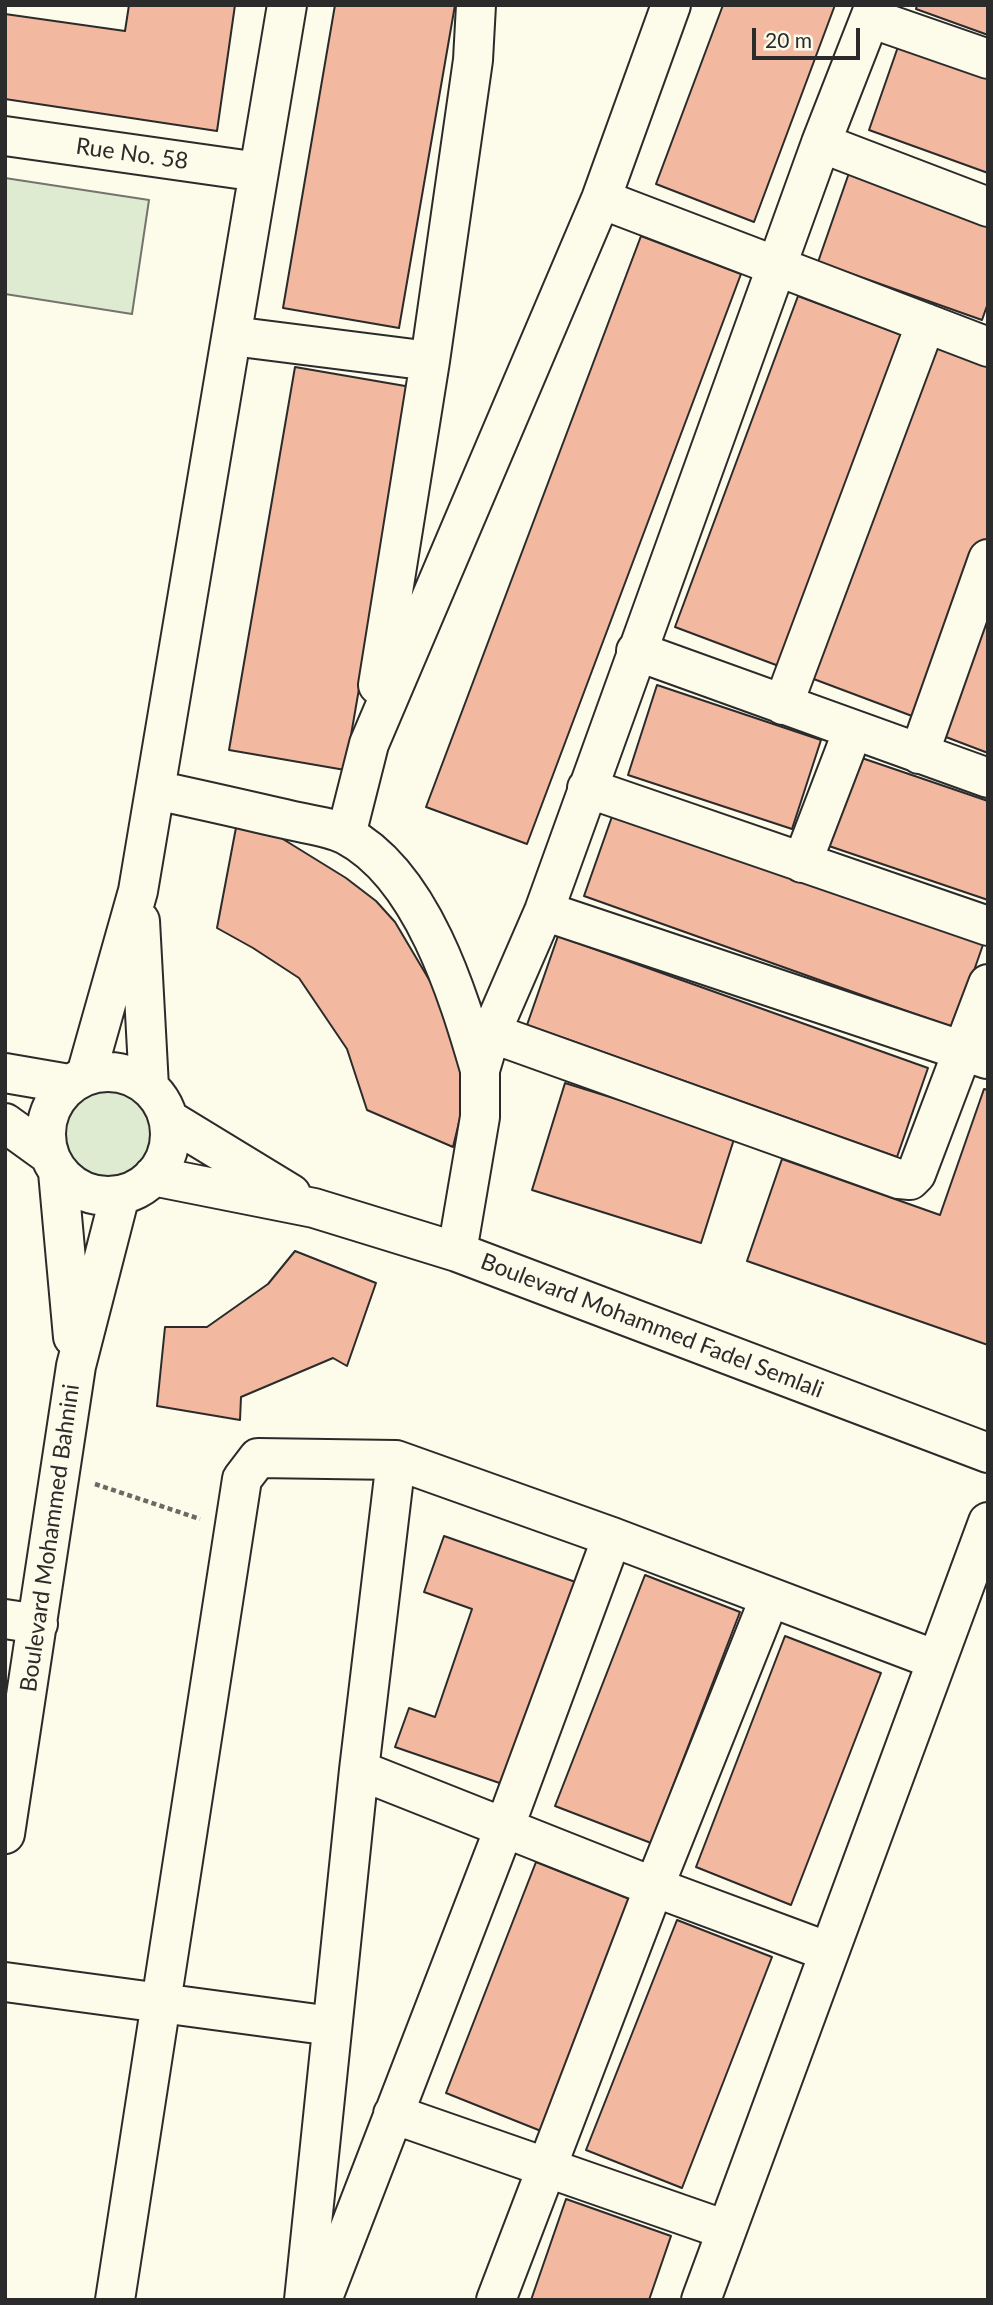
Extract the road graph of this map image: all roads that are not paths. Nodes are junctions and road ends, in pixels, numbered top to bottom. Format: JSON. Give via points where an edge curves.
{"nodes":[{"id":1,"x":287,"y":5,"type":"edge"},
{"id":2,"x":476,"y":5,"type":"edge"},
{"id":3,"x":671,"y":5,"type":"edge"},
{"id":4,"x":872,"y":12,"type":"edge"},
{"id":5,"x":988,"y":59,"type":"edge"},
{"id":6,"x":5,"y":136,"type":"edge"},
{"id":7,"x":821,"y":144,"type":"junction"},
{"id":8,"x":259,"y":172,"type":"junction"},
{"id":9,"x":601,"y":198,"type":"junction"},
{"id":10,"x":988,"y":207,"type":"edge"},
{"id":11,"x":776,"y":266,"type":"junction"},
{"id":12,"x":926,"y":323,"type":"junction"},
{"id":13,"x":232,"y":336,"type":"junction"},
{"id":14,"x":988,"y":347,"type":"edge"},
{"id":15,"x":430,"y":361,"type":"junction"},
{"id":16,"x":988,"y":559,"type":"edge"},
{"id":17,"x":636,"y":651,"type":"junction"},
{"id":18,"x":783,"y":705,"type":"junction"},
{"id":19,"x":853,"y":730,"type":"junction"},
{"id":20,"x":369,"y":744,"type":"junction"},
{"id":21,"x":919,"y":754,"type":"junction"},
{"id":22,"x":988,"y":778,"type":"edge"},
{"id":23,"x":587,"y":788,"type":"junction"},
{"id":24,"x":155,"y":790,"type":"junction"},
{"id":25,"x":346,"y":835,"type":"junction"},
{"id":26,"x":802,"y":863,"type":"junction"},
{"id":27,"x":138,"y":891,"type":"junction"},
{"id":28,"x":544,"y":911,"type":"junction"},
{"id":29,"x":988,"y":926,"type":"edge"},
{"id":30,"x":988,"y":984,"type":"edge"},
{"id":31,"x":491,"y":1033,"type":"junction"},
{"id":32,"x":975,"y":1055,"type":"edge"},
{"id":33,"x":480,"y":1070,"type":"junction"},
{"id":34,"x":5,"y":1073,"type":"edge"},
{"id":35,"x":77,"y":1080,"type":"junction"},
{"id":36,"x":149,"y":1087,"type":"junction"},
{"id":37,"x":168,"y":1119,"type":"junction"},
{"id":38,"x":5,"y":1123,"type":"edge"},
{"id":39,"x":53,"y":1163,"type":"junction"},
{"id":40,"x":153,"y":1176,"type":"junction"},
{"id":41,"x":120,"y":1195,"type":"junction"},
{"id":42,"x":314,"y":1208,"type":"junction"},
{"id":43,"x":457,"y":1252,"type":"junction"},
{"id":44,"x":76,"y":1366,"type":"junction"},
{"id":45,"x":988,"y":1452,"type":"edge"},
{"id":46,"x":396,"y":1460,"type":"junction"},
{"id":47,"x":988,"y":1522,"type":"edge"},
{"id":48,"x":612,"y":1537,"type":"junction"},
{"id":49,"x":769,"y":1597,"type":"junction"},
{"id":50,"x":22,"y":1621,"type":"edge"},
{"id":51,"x":936,"y":1660,"type":"junction"},
{"id":52,"x":359,"y":1770,"type":"junction"},
{"id":53,"x":505,"y":1826,"type":"junction"},
{"id":54,"x":5,"y":1834,"type":"edge"},
{"id":55,"x":654,"y":1887,"type":"junction"},
{"id":56,"x":829,"y":1952,"type":"junction"},
{"id":57,"x":5,"y":1982,"type":"edge"},
{"id":58,"x":161,"y":2003,"type":"junction"},
{"id":59,"x":332,"y":2026,"type":"junction"},
{"id":60,"x":393,"y":2114,"type":"junction"},
{"id":61,"x":547,"y":2167,"type":"junction"},
{"id":62,"x":726,"y":2230,"type":"junction"},
{"id":63,"x":115,"y":2300,"type":"edge"},
{"id":64,"x":304,"y":2300,"type":"edge"},
{"id":65,"x":322,"y":2300,"type":"edge"},
{"id":66,"x":496,"y":2300,"type":"edge"},
{"id":67,"x":701,"y":2300,"type":"edge"}],
"edges":[{"from":1,"to":8,"type":"street"},
{"from":2,"to":15,"type":"street","via":[[473,60]]},
{"from":3,"to":9,"type":"street"},
{"from":4,"to":5,"type":"street"},
{"from":4,"to":7,"type":"street"},
{"from":6,"to":8,"type":"street","name":"Rue No. 58"},
{"from":7,"to":10,"type":"street"},
{"from":7,"to":11,"type":"street"},
{"from":8,"to":13,"type":"street"},
{"from":9,"to":11,"type":"street"},
{"from":9,"to":20,"type":"street"},
{"from":11,"to":12,"type":"street"},
{"from":11,"to":17,"type":"street"},
{"from":12,"to":14,"type":"street"},
{"from":12,"to":18,"type":"street"},
{"from":13,"to":15,"type":"street"},
{"from":13,"to":24,"type":"street"},
{"from":15,"to":20,"type":"street"},
{"from":16,"to":21,"type":"street"},
{"from":17,"to":18,"type":"street"},
{"from":17,"to":23,"type":"street"},
{"from":18,"to":19,"type":"street"},
{"from":19,"to":21,"type":"street"},
{"from":19,"to":26,"type":"street"},
{"from":20,"to":25,"type":"street"},
{"from":21,"to":22,"type":"street"},
{"from":23,"to":26,"type":"street"},
{"from":23,"to":28,"type":"street"},
{"from":24,"to":25,"type":"street"},
{"from":24,"to":27,"type":"street"},
{"from":25,"to":33,"type":"street","via":[[383,863],[440,950]]},
{"from":26,"to":29,"type":"street"},
{"from":27,"to":35,"type":"street"},
{"from":27,"to":36,"type":"street"},
{"from":28,"to":31,"type":"street"},
{"from":28,"to":32,"type":"street"},
{"from":30,"to":32,"type":"street"},
{"from":31,"to":32,"type":"street","via":[[909,1180]]},
{"from":31,"to":33,"type":"street"},
{"from":33,"to":43,"type":"street","via":[[480,1117]]},
{"from":34,"to":35,"type":"street"},
{"from":35,"to":36,"type":"street","via":[[102,1071],[118,1072]]},
{"from":35,"to":39,"type":"street","via":[[56,1099],[48,1116],[45,1135]]},
{"from":36,"to":37,"type":"street"},
{"from":37,"to":40,"type":"street","via":[[165,1160]]},
{"from":37,"to":42,"type":"street","name":"Boulevard Mohammed Fadel Semlali"},
{"from":38,"to":39,"type":"street"},
{"from":39,"to":41,"type":"street","via":[[70,1184],[86,1193]]},
{"from":39,"to":44,"type":"street","name":"Boulevard Mohammed Bahnini"},
{"from":40,"to":41,"type":"street","via":[[138,1189]]},
{"from":40,"to":42,"type":"street","name":"Boulevard Mohammed Fadel Semlali"},
{"from":41,"to":44,"type":"street","name":"Boulevard Mohammed Bahnini"},
{"from":42,"to":43,"type":"street","name":"Boulevard Mohammed Fadel Semlali"},
{"from":43,"to":45,"type":"street","name":"Boulevard Mohammed Fadel Semlali"},
{"from":44,"to":50,"type":"street","name":"Boulevard Mohammed Bahnini","via":[[61,1473]]},
{"from":46,"to":48,"type":"street"},
{"from":46,"to":52,"type":"street"},
{"from":46,"to":58,"type":"street","via":[[258,1458],[242,1479]]},
{"from":47,"to":51,"type":"street"},
{"from":48,"to":49,"type":"street"},
{"from":48,"to":53,"type":"street"},
{"from":49,"to":51,"type":"street"},
{"from":49,"to":55,"type":"street"},
{"from":50,"to":54,"type":"street","name":"Boulevard Mohammed Bahnini"},
{"from":51,"to":56,"type":"street"},
{"from":52,"to":53,"type":"street"},
{"from":52,"to":59,"type":"street"},
{"from":53,"to":55,"type":"street"},
{"from":53,"to":60,"type":"street"},
{"from":55,"to":56,"type":"street"},
{"from":55,"to":61,"type":"street"},
{"from":56,"to":62,"type":"street"},
{"from":57,"to":58,"type":"street"},
{"from":58,"to":59,"type":"street"},
{"from":58,"to":63,"type":"street"},
{"from":59,"to":64,"type":"street"},
{"from":60,"to":61,"type":"street"},
{"from":60,"to":65,"type":"street"},
{"from":61,"to":62,"type":"street"},
{"from":61,"to":66,"type":"street"},
{"from":62,"to":67,"type":"street"}]}
